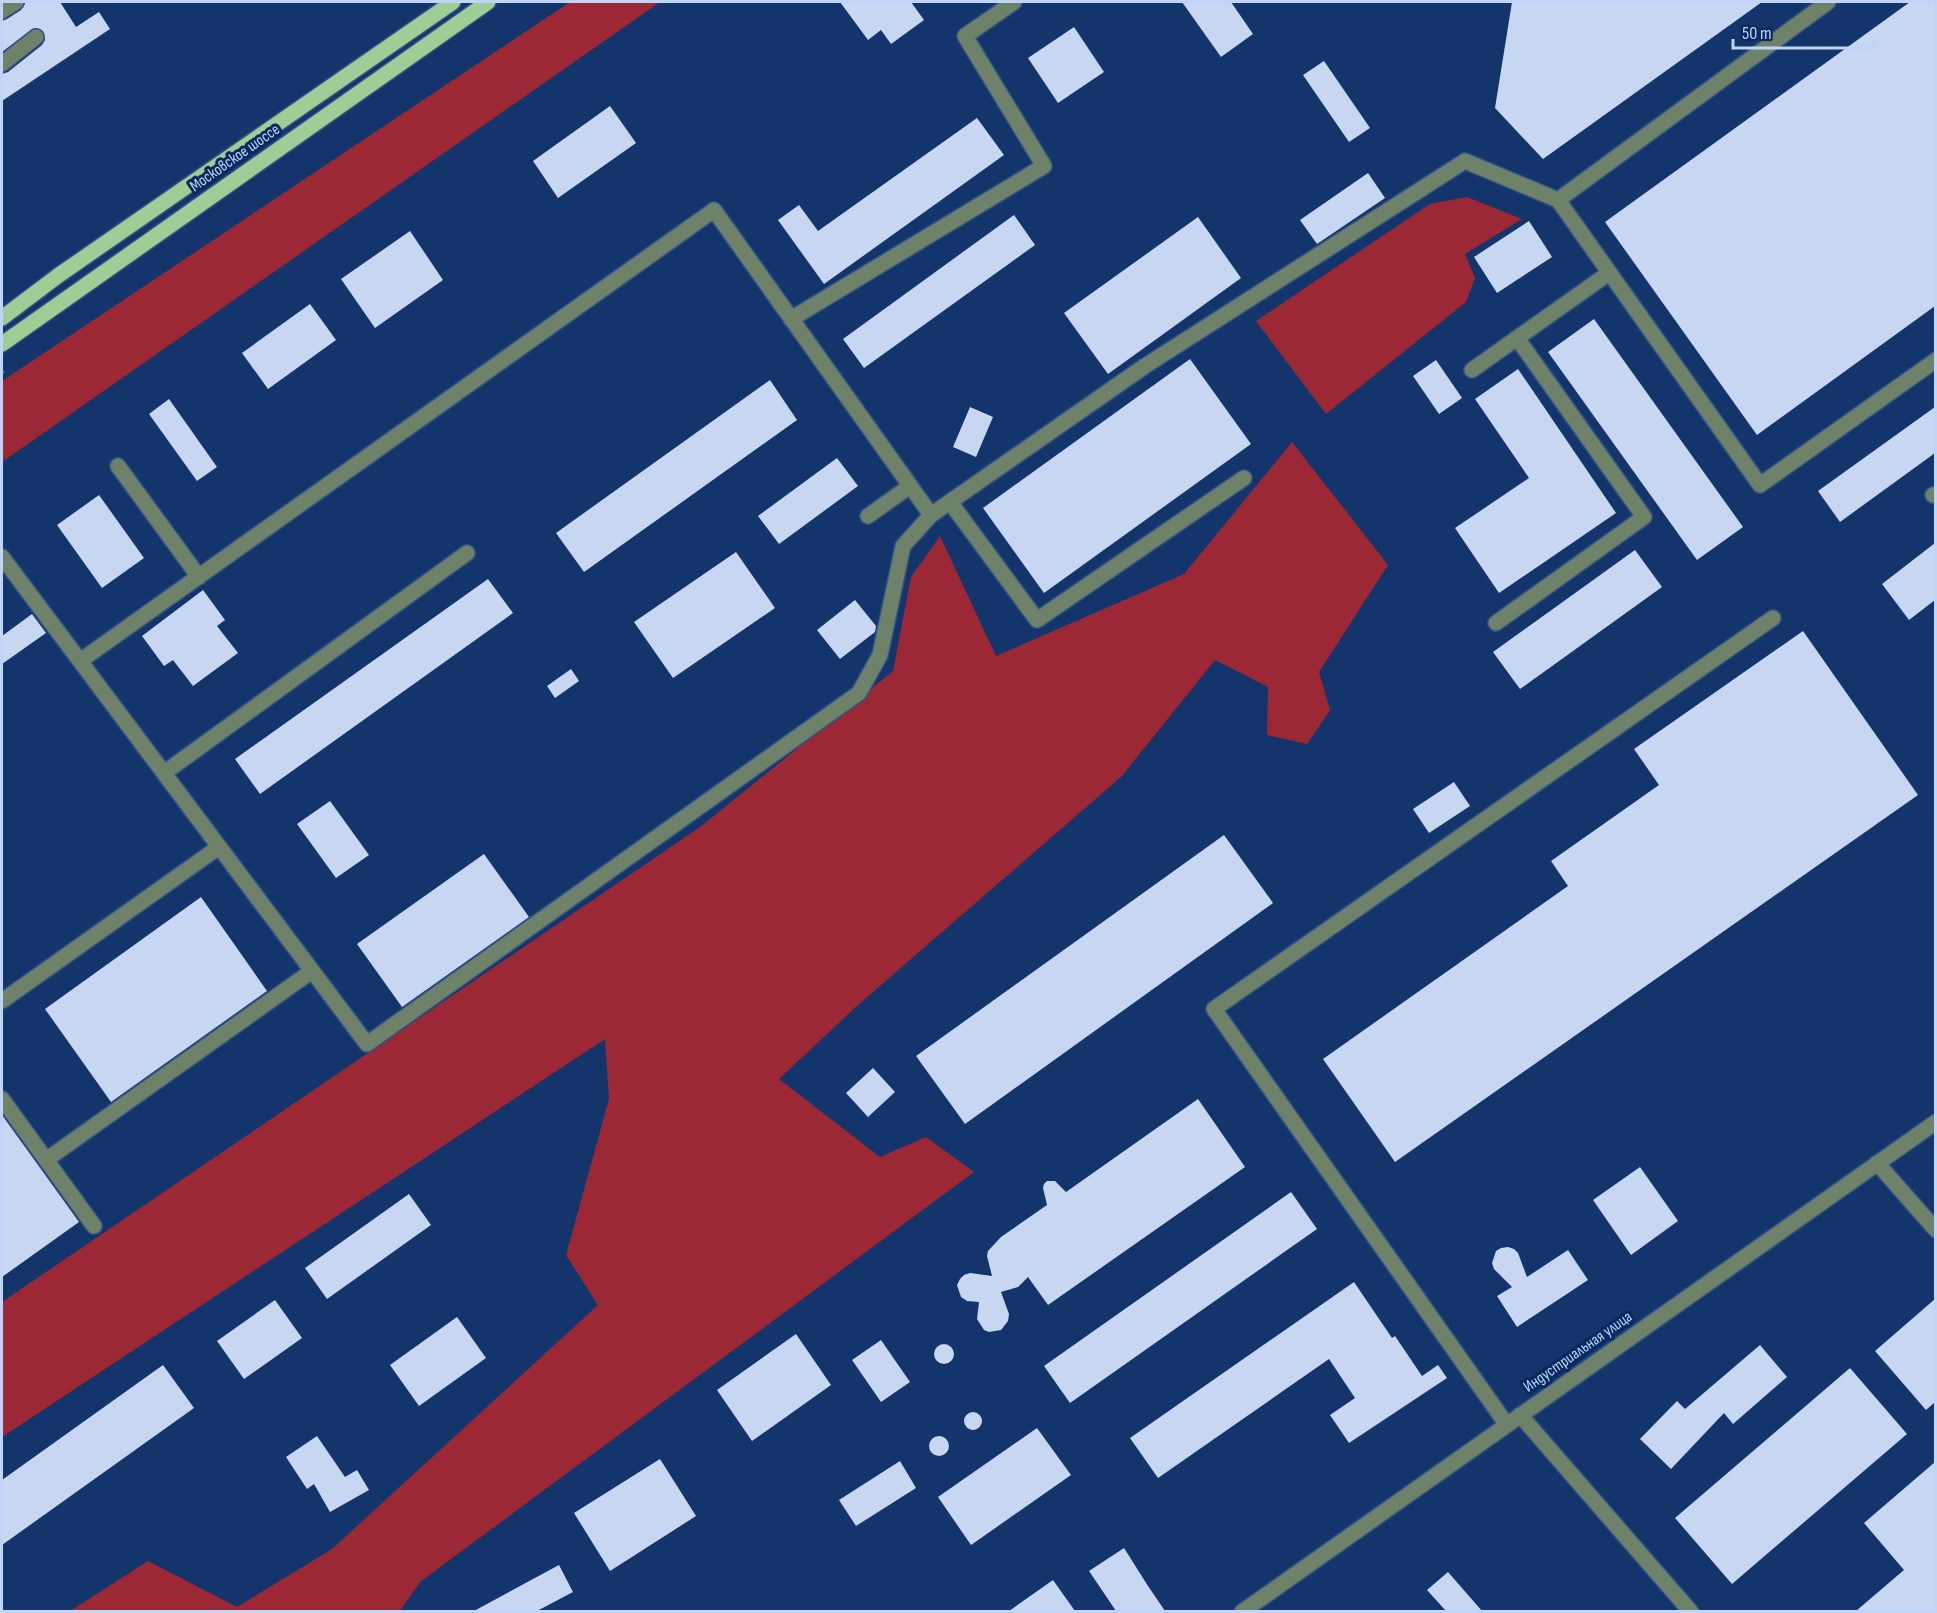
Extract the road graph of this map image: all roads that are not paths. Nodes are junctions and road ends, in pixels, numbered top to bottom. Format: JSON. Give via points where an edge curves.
{"nodes":[{"id":1,"x":15,"y":2,"type":"edge"},
{"id":2,"x":453,"y":2,"type":"edge"},
{"id":3,"x":488,"y":2,"type":"edge"},
{"id":4,"x":1014,"y":2,"type":"edge"},
{"id":5,"x":1828,"y":2,"type":"edge"},
{"id":6,"x":2,"y":11,"type":"edge"},
{"id":7,"x":36,"y":38,"type":"dead end"},
{"id":8,"x":2,"y":64,"type":"edge"},
{"id":9,"x":1558,"y":200,"type":"junction"},
{"id":10,"x":1609,"y":273,"type":"junction"},
{"id":11,"x":2,"y":318,"type":"edge"},
{"id":12,"x":791,"y":319,"type":"junction"},
{"id":13,"x":1517,"y":338,"type":"junction"},
{"id":14,"x":2,"y":344,"type":"edge"},
{"id":15,"x":1935,"y":360,"type":"edge"},
{"id":16,"x":1472,"y":370,"type":"dead end"},
{"id":17,"x":118,"y":466,"type":"dead end"},
{"id":18,"x":1244,"y":478,"type":"dead end"},
{"id":19,"x":910,"y":486,"type":"junction"},
{"id":20,"x":950,"y":502,"type":"junction"},
{"id":21,"x":931,"y":515,"type":"junction"},
{"id":22,"x":868,"y":516,"type":"dead end"},
{"id":23,"x":467,"y":553,"type":"dead end"},
{"id":24,"x":2,"y":557,"type":"edge"},
{"id":25,"x":199,"y":577,"type":"junction"},
{"id":26,"x":1773,"y":618,"type":"dead end"},
{"id":27,"x":1496,"y":623,"type":"dead end"},
{"id":28,"x":80,"y":661,"type":"junction"},
{"id":29,"x":164,"y":773,"type":"junction"},
{"id":30,"x":219,"y":847,"type":"junction"},
{"id":31,"x":312,"y":971,"type":"junction"},
{"id":32,"x":2,"y":1001,"type":"edge"},
{"id":33,"x":2,"y":1099,"type":"edge"},
{"id":34,"x":1935,"y":1122,"type":"edge"},
{"id":35,"x":46,"y":1160,"type":"junction"},
{"id":36,"x":1877,"y":1163,"type":"junction"},
{"id":37,"x":94,"y":1226,"type":"dead end"},
{"id":38,"x":1935,"y":1230,"type":"edge"},
{"id":39,"x":1520,"y":1415,"type":"junction"},
{"id":40,"x":1507,"y":1425,"type":"junction"},
{"id":41,"x":1242,"y":1611,"type":"edge"},
{"id":42,"x":1691,"y":1611,"type":"edge"}],
"edges":[{"from":1,"to":6,"type":"street"},
{"from":2,"to":11,"type":"main road","name":"Московское шоссе"},
{"from":3,"to":14,"type":"main road","name":"Московское шоссе"},
{"from":4,"to":12,"type":"street","via":[[965,36],[1044,166]]},
{"from":5,"to":9,"type":"street"},
{"from":7,"to":8,"type":"street"},
{"from":9,"to":10,"type":"street"},
{"from":9,"to":20,"type":"street","via":[[1465,161],[1145,366]]},
{"from":10,"to":13,"type":"street"},
{"from":10,"to":15,"type":"street","via":[[1760,485]]},
{"from":12,"to":19,"type":"street"},
{"from":12,"to":25,"type":"street","via":[[714,210]]},
{"from":13,"to":16,"type":"street"},
{"from":13,"to":27,"type":"street","via":[[1644,517]]},
{"from":17,"to":25,"type":"street"},
{"from":18,"to":20,"type":"street","via":[[1037,620]]},
{"from":19,"to":21,"type":"street"},
{"from":19,"to":22,"type":"street"},
{"from":20,"to":21,"type":"street"},
{"from":21,"to":31,"type":"street","via":[[903,546],[880,655],[859,693],[367,1044]]},
{"from":23,"to":29,"type":"street"},
{"from":24,"to":28,"type":"street"},
{"from":25,"to":28,"type":"street"},
{"from":26,"to":40,"type":"street","via":[[1214,1009]]},
{"from":28,"to":29,"type":"street"},
{"from":29,"to":30,"type":"street"},
{"from":30,"to":31,"type":"street"},
{"from":30,"to":32,"type":"street"},
{"from":31,"to":35,"type":"street"},
{"from":33,"to":35,"type":"street"},
{"from":34,"to":36,"type":"street","name":"Индустриальная улица"},
{"from":35,"to":37,"type":"street"},
{"from":36,"to":38,"type":"street"},
{"from":36,"to":39,"type":"street","name":"Индустриальная улица"},
{"from":39,"to":40,"type":"street","name":"Индустриальная улица"},
{"from":39,"to":42,"type":"street"},
{"from":40,"to":41,"type":"street","name":"Индустриальная улица"}]}
